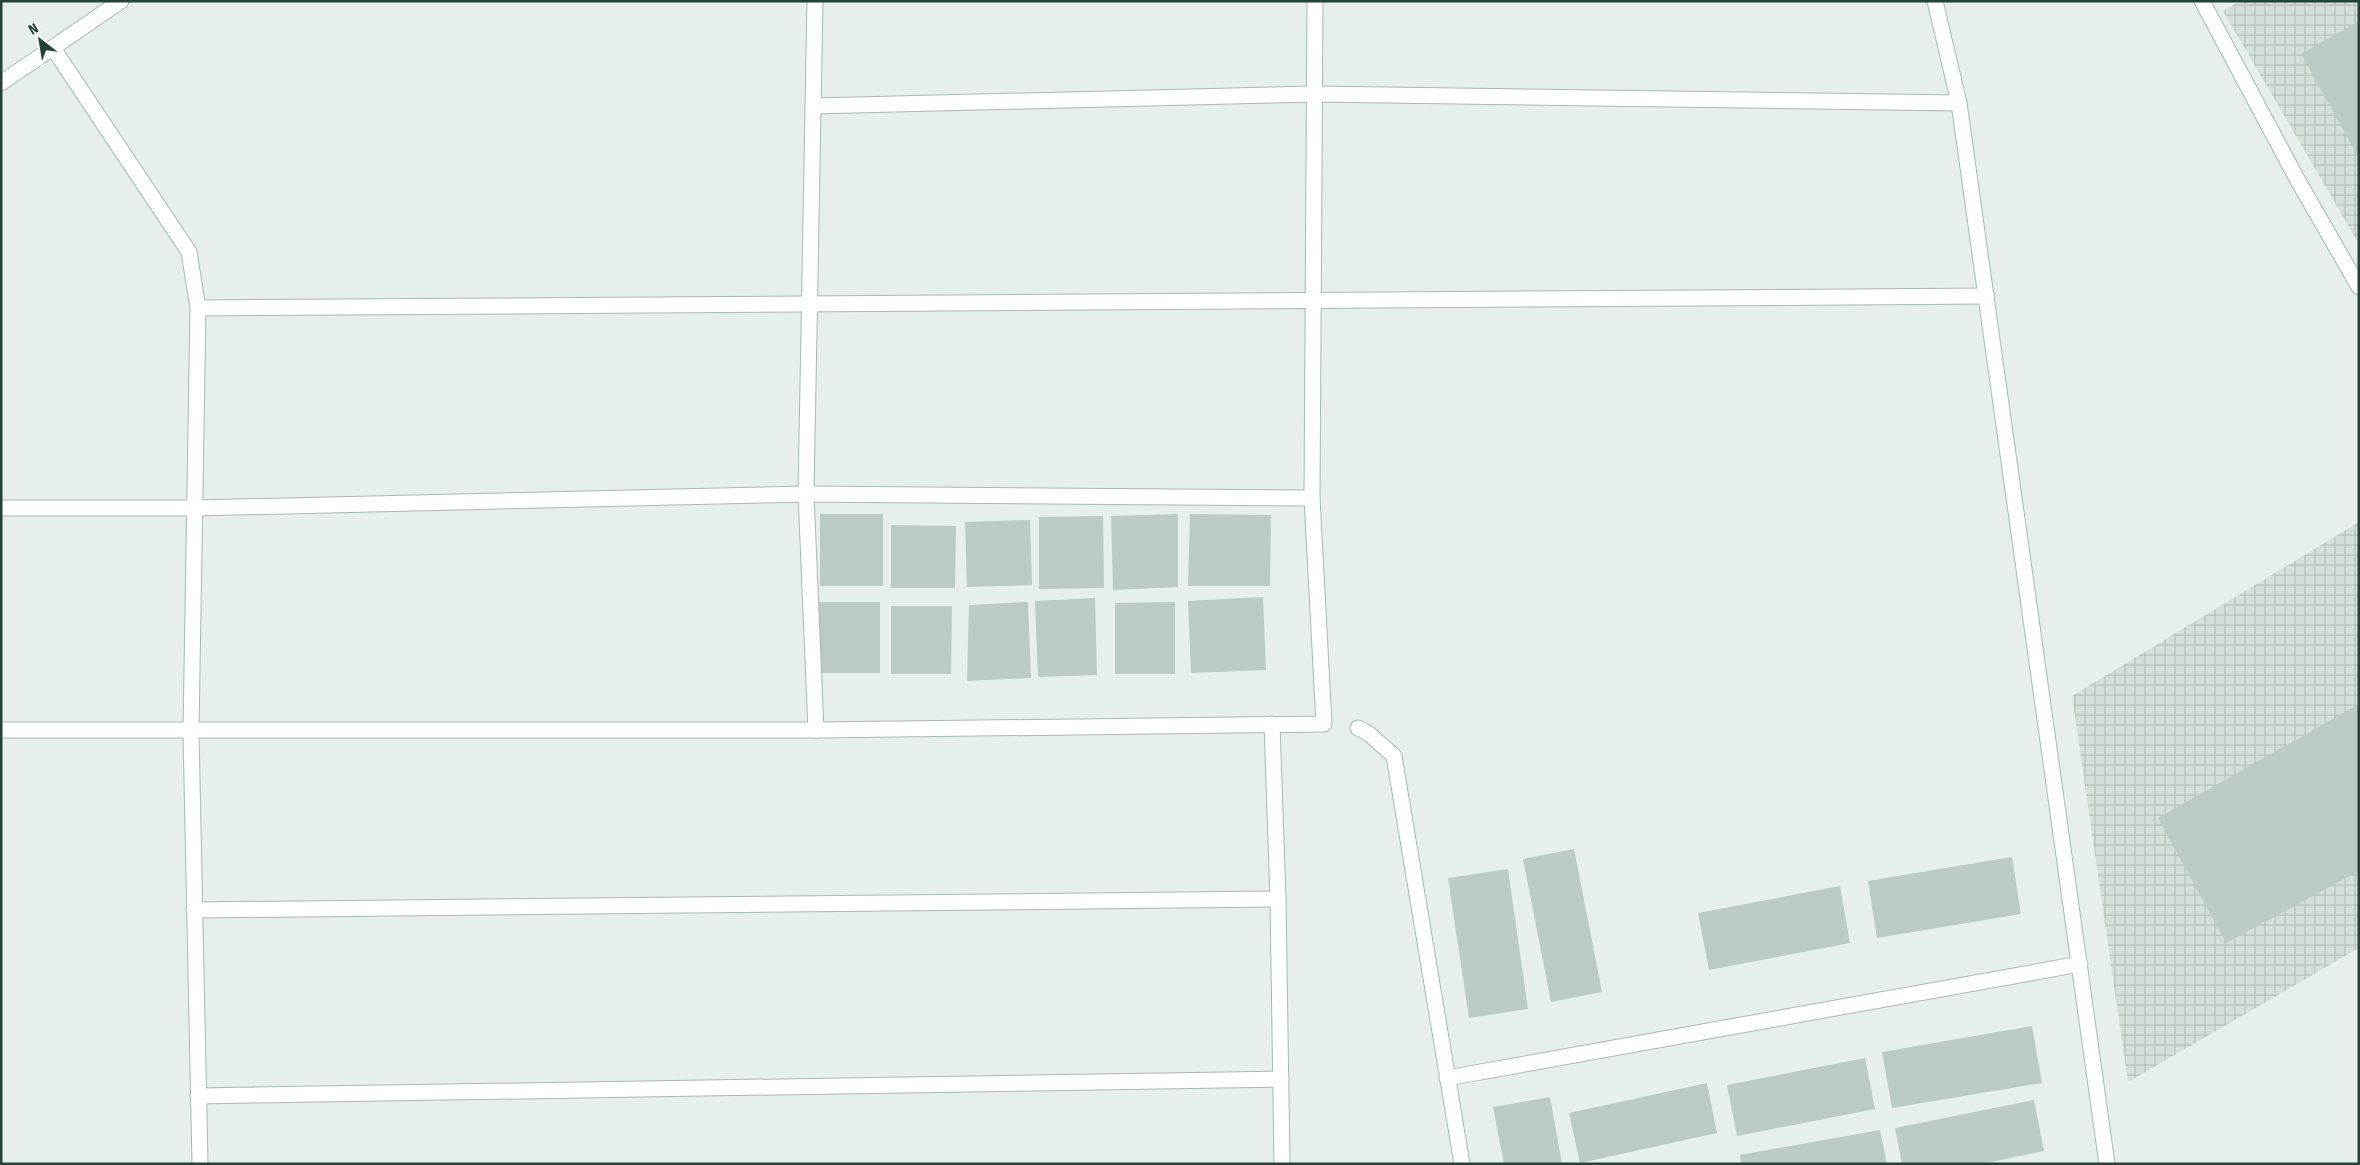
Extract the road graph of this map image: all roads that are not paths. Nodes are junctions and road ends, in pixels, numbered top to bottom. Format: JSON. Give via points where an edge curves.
{"nodes":[{"id":1,"x":121,"y":1,"type":"edge"},
{"id":2,"x":815,"y":1,"type":"edge"},
{"id":3,"x":1315,"y":1,"type":"edge"},
{"id":4,"x":1935,"y":1,"type":"edge"},
{"id":5,"x":2202,"y":1,"type":"edge"},
{"id":6,"x":53,"y":48,"type":"junction"},
{"id":7,"x":1,"y":83,"type":"edge"},
{"id":8,"x":1315,"y":94,"type":"junction"},
{"id":9,"x":1959,"y":103,"type":"junction"},
{"id":10,"x":813,"y":106,"type":"junction"},
{"id":11,"x":2359,"y":287,"type":"edge"},
{"id":12,"x":1987,"y":296,"type":"junction"},
{"id":13,"x":1315,"y":300,"type":"junction"},
{"id":14,"x":810,"y":304,"type":"junction"},
{"id":15,"x":198,"y":308,"type":"junction"},
{"id":16,"x":806,"y":494,"type":"junction"},
{"id":17,"x":1312,"y":498,"type":"junction"},
{"id":18,"x":1,"y":508,"type":"edge"},
{"id":19,"x":195,"y":508,"type":"junction"},
{"id":20,"x":1272,"y":724,"type":"junction"},
{"id":21,"x":1358,"y":728,"type":"dead end"},
{"id":22,"x":1,"y":730,"type":"edge"},
{"id":23,"x":816,"y":730,"type":"junction"},
{"id":24,"x":191,"y":731,"type":"junction"},
{"id":25,"x":1278,"y":899,"type":"junction"},
{"id":26,"x":194,"y":910,"type":"junction"},
{"id":27,"x":2080,"y":964,"type":"junction"},
{"id":28,"x":1447,"y":1078,"type":"junction"},
{"id":29,"x":1281,"y":1079,"type":"junction"},
{"id":30,"x":198,"y":1096,"type":"junction"},
{"id":31,"x":200,"y":1164,"type":"edge"},
{"id":32,"x":1282,"y":1164,"type":"edge"},
{"id":33,"x":1462,"y":1164,"type":"edge"},
{"id":34,"x":2107,"y":1164,"type":"edge"}],
"edges":[{"from":1,"to":6,"type":"street"},
{"from":2,"to":10,"type":"street"},
{"from":3,"to":8,"type":"street"},
{"from":4,"to":9,"type":"street"},
{"from":5,"to":11,"type":"street"},
{"from":6,"to":7,"type":"street"},
{"from":6,"to":15,"type":"street","via":[[189,252]]},
{"from":8,"to":9,"type":"street"},
{"from":8,"to":10,"type":"street"},
{"from":8,"to":13,"type":"street"},
{"from":9,"to":12,"type":"street"},
{"from":10,"to":14,"type":"street"},
{"from":12,"to":13,"type":"street"},
{"from":12,"to":27,"type":"street"},
{"from":13,"to":14,"type":"street"},
{"from":13,"to":17,"type":"street"},
{"from":14,"to":15,"type":"street"},
{"from":14,"to":16,"type":"street"},
{"from":15,"to":19,"type":"street"},
{"from":16,"to":17,"type":"street"},
{"from":16,"to":19,"type":"street"},
{"from":16,"to":23,"type":"street"},
{"from":17,"to":20,"type":"street","via":[[1324,724]]},
{"from":18,"to":19,"type":"street"},
{"from":19,"to":24,"type":"street"},
{"from":20,"to":23,"type":"street"},
{"from":20,"to":25,"type":"street"},
{"from":21,"to":28,"type":"street","via":[[1394,756]]},
{"from":22,"to":24,"type":"street"},
{"from":23,"to":24,"type":"street"},
{"from":24,"to":26,"type":"street"},
{"from":25,"to":26,"type":"street"},
{"from":25,"to":29,"type":"street"},
{"from":26,"to":30,"type":"street"},
{"from":27,"to":28,"type":"street"},
{"from":27,"to":34,"type":"street"},
{"from":28,"to":33,"type":"street"},
{"from":29,"to":30,"type":"street"},
{"from":29,"to":32,"type":"street"},
{"from":30,"to":31,"type":"street"}]}
